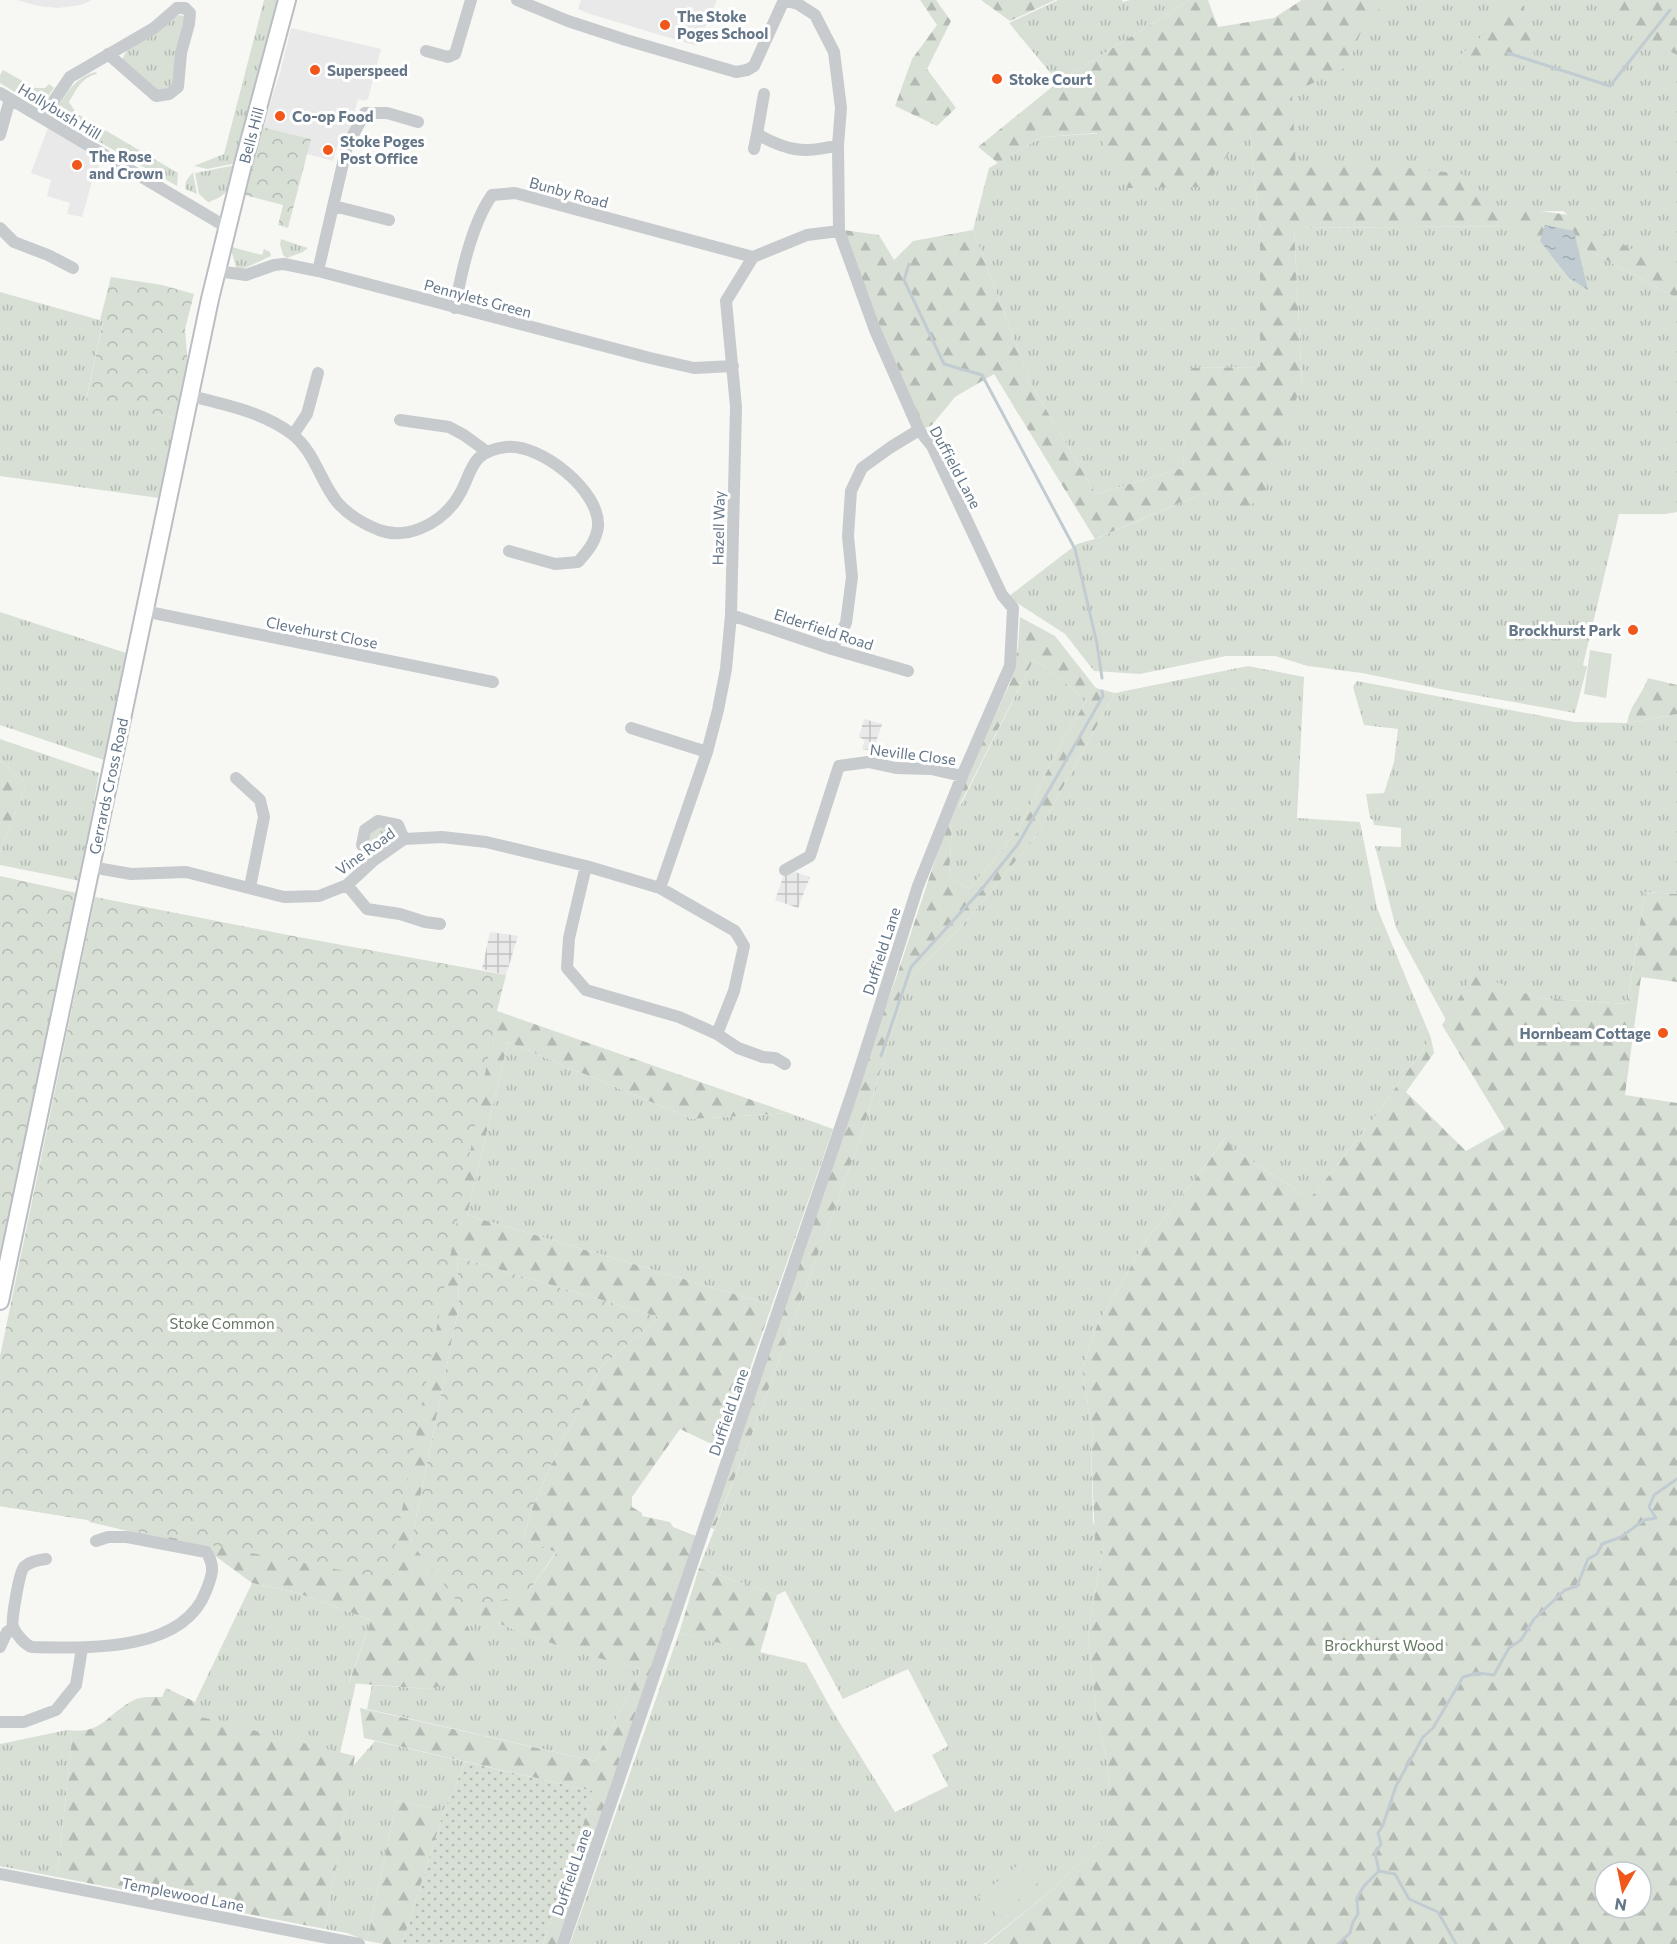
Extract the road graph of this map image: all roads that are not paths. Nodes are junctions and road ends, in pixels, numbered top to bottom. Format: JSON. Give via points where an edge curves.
{"nodes":[{"id":1,"x":287,"y":0,"type":"edge"},
{"id":2,"x":471,"y":0,"type":"edge"},
{"id":3,"x":517,"y":0,"type":"edge"},
{"id":4,"x":784,"y":0,"type":"edge"},
{"id":5,"x":426,"y":51,"type":"dead end"},
{"id":6,"x":108,"y":54,"type":"junction"},
{"id":7,"x":764,"y":94,"type":"dead end"},
{"id":8,"x":5,"y":96,"type":"edge"},
{"id":9,"x":44,"y":119,"type":"junction"},
{"id":10,"x":418,"y":122,"type":"dead end"},
{"id":11,"x":757,"y":134,"type":"junction"},
{"id":12,"x":0,"y":135,"type":"edge"},
{"id":13,"x":838,"y":145,"type":"junction"},
{"id":14,"x":754,"y":148,"type":"dead end"},
{"id":15,"x":334,"y":206,"type":"junction"},
{"id":16,"x":389,"y":220,"type":"dead end"},
{"id":17,"x":0,"y":228,"type":"edge"},
{"id":18,"x":228,"y":228,"type":"junction"},
{"id":19,"x":839,"y":231,"type":"junction"},
{"id":20,"x":753,"y":257,"type":"junction"},
{"id":21,"x":73,"y":268,"type":"dead end"},
{"id":22,"x":217,"y":271,"type":"junction"},
{"id":23,"x":318,"y":271,"type":"junction"},
{"id":24,"x":455,"y":308,"type":"junction"},
{"id":25,"x":733,"y":366,"type":"junction"},
{"id":26,"x":318,"y":373,"type":"dead end"},
{"id":27,"x":191,"y":396,"type":"junction"},
{"id":28,"x":400,"y":420,"type":"dead end"},
{"id":29,"x":919,"y":430,"type":"junction"},
{"id":30,"x":293,"y":435,"type":"junction"},
{"id":31,"x":486,"y":451,"type":"junction"},
{"id":32,"x":509,"y":551,"type":"dead end"},
{"id":33,"x":144,"y":611,"type":"junction"},
{"id":34,"x":731,"y":615,"type":"junction"},
{"id":35,"x":832,"y":649,"type":"junction"},
{"id":36,"x":908,"y":671,"type":"dead end"},
{"id":37,"x":493,"y":682,"type":"dead end"},
{"id":38,"x":631,"y":728,"type":"dead end"},
{"id":39,"x":707,"y":752,"type":"junction"},
{"id":40,"x":962,"y":776,"type":"junction"},
{"id":41,"x":236,"y":778,"type":"dead end"},
{"id":42,"x":404,"y":839,"type":"junction"},
{"id":43,"x":374,"y":860,"type":"junction"},
{"id":44,"x":586,"y":866,"type":"junction"},
{"id":45,"x":91,"y":867,"type":"junction"},
{"id":46,"x":785,"y":870,"type":"dead end"},
{"id":47,"x":347,"y":885,"type":"junction"},
{"id":48,"x":250,"y":887,"type":"junction"},
{"id":49,"x":660,"y":888,"type":"junction"},
{"id":50,"x":440,"y":924,"type":"dead end"},
{"id":51,"x":717,"y":1034,"type":"junction"},
{"id":52,"x":785,"y":1064,"type":"dead end"},
{"id":53,"x":0,"y":1301,"type":"edge"},
{"id":54,"x":96,"y":1541,"type":"dead end"},
{"id":55,"x":46,"y":1559,"type":"dead end"},
{"id":56,"x":13,"y":1628,"type":"junction"},
{"id":57,"x":0,"y":1647,"type":"edge"},
{"id":58,"x":82,"y":1648,"type":"junction"},
{"id":59,"x":0,"y":1722,"type":"edge"},
{"id":60,"x":0,"y":1874,"type":"edge"},
{"id":61,"x":359,"y":1944,"type":"edge"},
{"id":62,"x":563,"y":1944,"type":"edge"}],
"edges":[{"from":1,"to":18,"type":"main road","name":"Bells Hill"},
{"from":2,"to":5,"type":"street","via":[[455,54],[448,57]]},
{"from":3,"to":4,"type":"street","via":[[568,21],[736,72],[754,66]]},
{"from":4,"to":13,"type":"street","name":"Duffield Lane","via":[[815,15],[834,52],[841,108]]},
{"from":6,"to":6,"type":"street","via":[[154,28],[177,8],[190,13],[178,87],[169,94],[156,96]]},
{"from":6,"to":9,"type":"street","via":[[70,77]]},
{"from":7,"to":11,"type":"street"},
{"from":8,"to":9,"type":"street","name":"Hollybush Hill"},
{"from":8,"to":12,"type":"street"},
{"from":9,"to":18,"type":"street","name":"Hollybush Hill"},
{"from":10,"to":15,"type":"street","via":[[387,113],[364,113],[348,146]]},
{"from":11,"to":13,"type":"street","via":[[799,150]]},
{"from":11,"to":14,"type":"street"},
{"from":13,"to":19,"type":"street","name":"Duffield Lane"},
{"from":15,"to":16,"type":"street"},
{"from":15,"to":23,"type":"street"},
{"from":17,"to":21,"type":"street","via":[[14,242]]},
{"from":18,"to":22,"type":"main road","name":"Bells Hill"},
{"from":19,"to":20,"type":"street","via":[[807,235]]},
{"from":19,"to":29,"type":"street","name":"Duffield Lane","via":[[875,330]]},
{"from":20,"to":24,"type":"street","name":"Bunby Road","via":[[515,193],[492,195],[481,211]]},
{"from":20,"to":25,"type":"street","name":"Hazell Way","via":[[726,301]]},
{"from":22,"to":23,"type":"street","name":"Pennylets Green","via":[[246,275],[284,264]]},
{"from":22,"to":27,"type":"main road","name":"Gerrards Cross Road"},
{"from":23,"to":24,"type":"street","name":"Pennylets Green"},
{"from":24,"to":25,"type":"street","name":"Pennylets Green","via":[[694,368]]},
{"from":25,"to":34,"type":"street","name":"Hazell Way","via":[[736,407]]},
{"from":26,"to":30,"type":"street","via":[[307,414]]},
{"from":27,"to":30,"type":"street","via":[[247,410]]},
{"from":27,"to":33,"type":"main road","name":"Gerrards Cross Road"},
{"from":28,"to":31,"type":"street","via":[[449,427]]},
{"from":29,"to":35,"type":"street","via":[[862,468],[850,491],[848,536],[852,577],[846,623]]},
{"from":29,"to":40,"type":"street","name":"Duffield Lane","via":[[937,456],[1002,595],[1013,608],[1010,666]]},
{"from":30,"to":31,"type":"street","via":[[314,459],[337,502],[380,531],[408,533],[434,523],[455,502],[471,468]]},
{"from":31,"to":32,"type":"street","via":[[509,446],[539,454],[568,471],[590,498],[598,525],[591,548],[578,562],[555,564]]},
{"from":33,"to":37,"type":"street","name":"Clevehurst Close"},
{"from":33,"to":45,"type":"main road","name":"Gerrards Cross Road"},
{"from":34,"to":35,"type":"street","name":"Elderfield Road"},
{"from":34,"to":39,"type":"street","name":"Hazell Way","via":[[726,669]]},
{"from":35,"to":36,"type":"street","name":"Elderfield Road"},
{"from":38,"to":39,"type":"street"},
{"from":39,"to":49,"type":"street","name":"Hazell Way"},
{"from":40,"to":46,"type":"street","name":"Neville Close","via":[[868,762],[839,766],[810,856]]},
{"from":40,"to":62,"type":"street","name":"Duffield Lane","via":[[918,886]]},
{"from":41,"to":48,"type":"street","via":[[260,800],[264,817]]},
{"from":42,"to":43,"type":"street","name":"Vine Road"},
{"from":42,"to":43,"type":"street","via":[[398,825],[378,821],[365,830],[362,845]]},
{"from":42,"to":44,"type":"street","name":"Vine Road","via":[[442,837],[486,842]]},
{"from":43,"to":47,"type":"street","name":"Vine Road"},
{"from":44,"to":49,"type":"street","name":"Vine Road"},
{"from":44,"to":51,"type":"street","via":[[569,938],[567,968],[586,990],[679,1017]]},
{"from":45,"to":48,"type":"street","name":"Vine Road","via":[[131,874],[186,872]]},
{"from":45,"to":53,"type":"main road","name":"Gerrards Cross Road"},
{"from":47,"to":48,"type":"street","name":"Vine Road","via":[[320,896],[284,897]]},
{"from":47,"to":50,"type":"street","via":[[367,909]]},
{"from":49,"to":51,"type":"street","name":"Vine Road","via":[[735,931],[744,946],[734,991]]},
{"from":51,"to":52,"type":"street","via":[[738,1048]]},
{"from":54,"to":58,"type":"street","via":[[127,1537],[206,1552],[213,1571],[197,1607],[174,1628],[120,1644]]},
{"from":55,"to":56,"type":"street","via":[[31,1563],[21,1572]]},
{"from":56,"to":57,"type":"street"},
{"from":56,"to":58,"type":"street","via":[[27,1646]]},
{"from":58,"to":59,"type":"street","via":[[76,1685],[56,1710],[24,1722]]},
{"from":60,"to":61,"type":"street","name":"Templewood Lane"}]}
